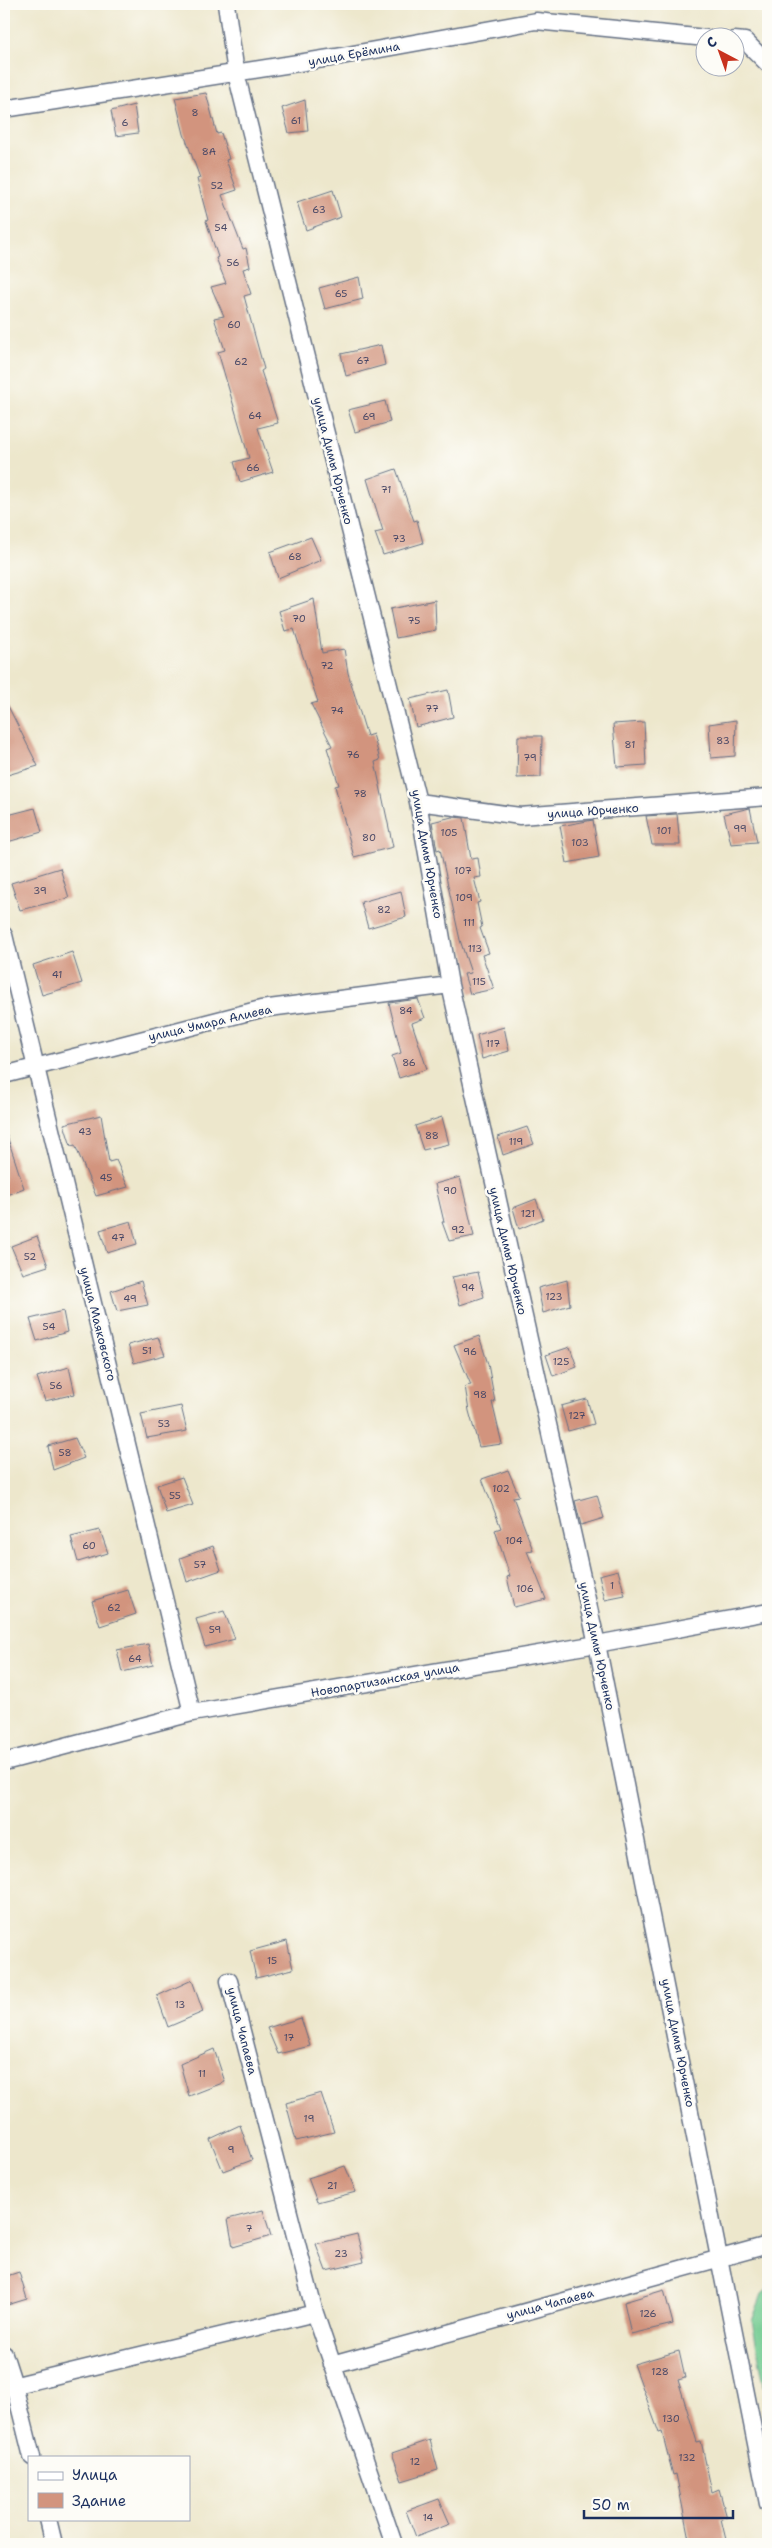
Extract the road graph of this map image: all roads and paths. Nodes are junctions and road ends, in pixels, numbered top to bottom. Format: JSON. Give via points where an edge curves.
{"nodes":[{"id":1,"x":226,"y":4,"type":"edge"},
{"id":2,"x":694,"y":37,"type":"edge"},
{"id":3,"x":744,"y":41,"type":"edge"},
{"id":4,"x":768,"y":64,"type":"edge"},
{"id":5,"x":236,"y":73,"type":"junction"},
{"id":6,"x":4,"y":108,"type":"edge"},
{"id":7,"x":768,"y":797,"type":"edge"},
{"id":8,"x":418,"y":802,"type":"junction"},
{"id":9,"x":4,"y":935,"type":"edge"},
{"id":10,"x":450,"y":985,"type":"junction"},
{"id":11,"x":35,"y":1066,"type":"junction"},
{"id":12,"x":4,"y":1074,"type":"edge"},
{"id":13,"x":768,"y":1612,"type":"edge"},
{"id":14,"x":598,"y":1644,"type":"junction"},
{"id":15,"x":192,"y":1713,"type":"junction"},
{"id":16,"x":4,"y":1762,"type":"edge"},
{"id":17,"x":230,"y":1980,"type":"dead end"},
{"id":18,"x":768,"y":2245,"type":"edge"},
{"id":19,"x":721,"y":2257,"type":"junction"},
{"id":20,"x":315,"y":2313,"type":"junction"},
{"id":21,"x":4,"y":2354,"type":"edge"},
{"id":22,"x":332,"y":2365,"type":"junction"},
{"id":23,"x":9,"y":2386,"type":"edge"},
{"id":24,"x":32,"y":2456,"type":"edge"},
{"id":25,"x":768,"y":2504,"type":"edge"},
{"id":26,"x":48,"y":2520,"type":"edge"},
{"id":27,"x":54,"y":2544,"type":"edge"},
{"id":28,"x":394,"y":2544,"type":"edge"}],
"edges":[{"from":1,"to":5,"type":"street","name":"улица Димы Юрченко"},
{"from":2,"to":5,"type":"street","name":"улица Ерёмина","via":[[536,21]]},
{"from":3,"to":4,"type":"street"},
{"from":5,"to":6,"type":"street","name":"улица Ерёмина"},
{"from":5,"to":8,"type":"street","name":"улица Димы Юрченко"},
{"from":7,"to":8,"type":"street","name":"улица Юрченко","via":[[520,816]]},
{"from":8,"to":10,"type":"street","name":"улица Димы Юрченко"},
{"from":9,"to":11,"type":"street","name":"улица Маяковского"},
{"from":10,"to":11,"type":"street","name":"улица Умара Алиева","via":[[260,1009]]},
{"from":10,"to":14,"type":"street","name":"улица Димы Юрченко"},
{"from":11,"to":12,"type":"street","name":"улица Умара Алиева"},
{"from":11,"to":15,"type":"street","name":"улица Маяковского"},
{"from":13,"to":14,"type":"street","name":"Новопартизанская улица"},
{"from":14,"to":15,"type":"street","name":"Новопартизанская улица"},
{"from":14,"to":19,"type":"street","name":"улица Димы Юрченко"},
{"from":15,"to":16,"type":"street","name":"Новопартизанская улица"},
{"from":17,"to":20,"type":"street","name":"улица Чапаева"},
{"from":18,"to":19,"type":"street","name":"улица Чапаева"},
{"from":19,"to":22,"type":"street","name":"улица Чапаева"},
{"from":19,"to":25,"type":"street","name":"улица Димы Юрченко"},
{"from":20,"to":22,"type":"street","name":"улица Чапаева"},
{"from":20,"to":23,"type":"street"},
{"from":21,"to":23,"type":"street"},
{"from":22,"to":28,"type":"street","name":"улица Чапаева"},
{"from":23,"to":24,"type":"street"},
{"from":26,"to":27,"type":"street"}]}
